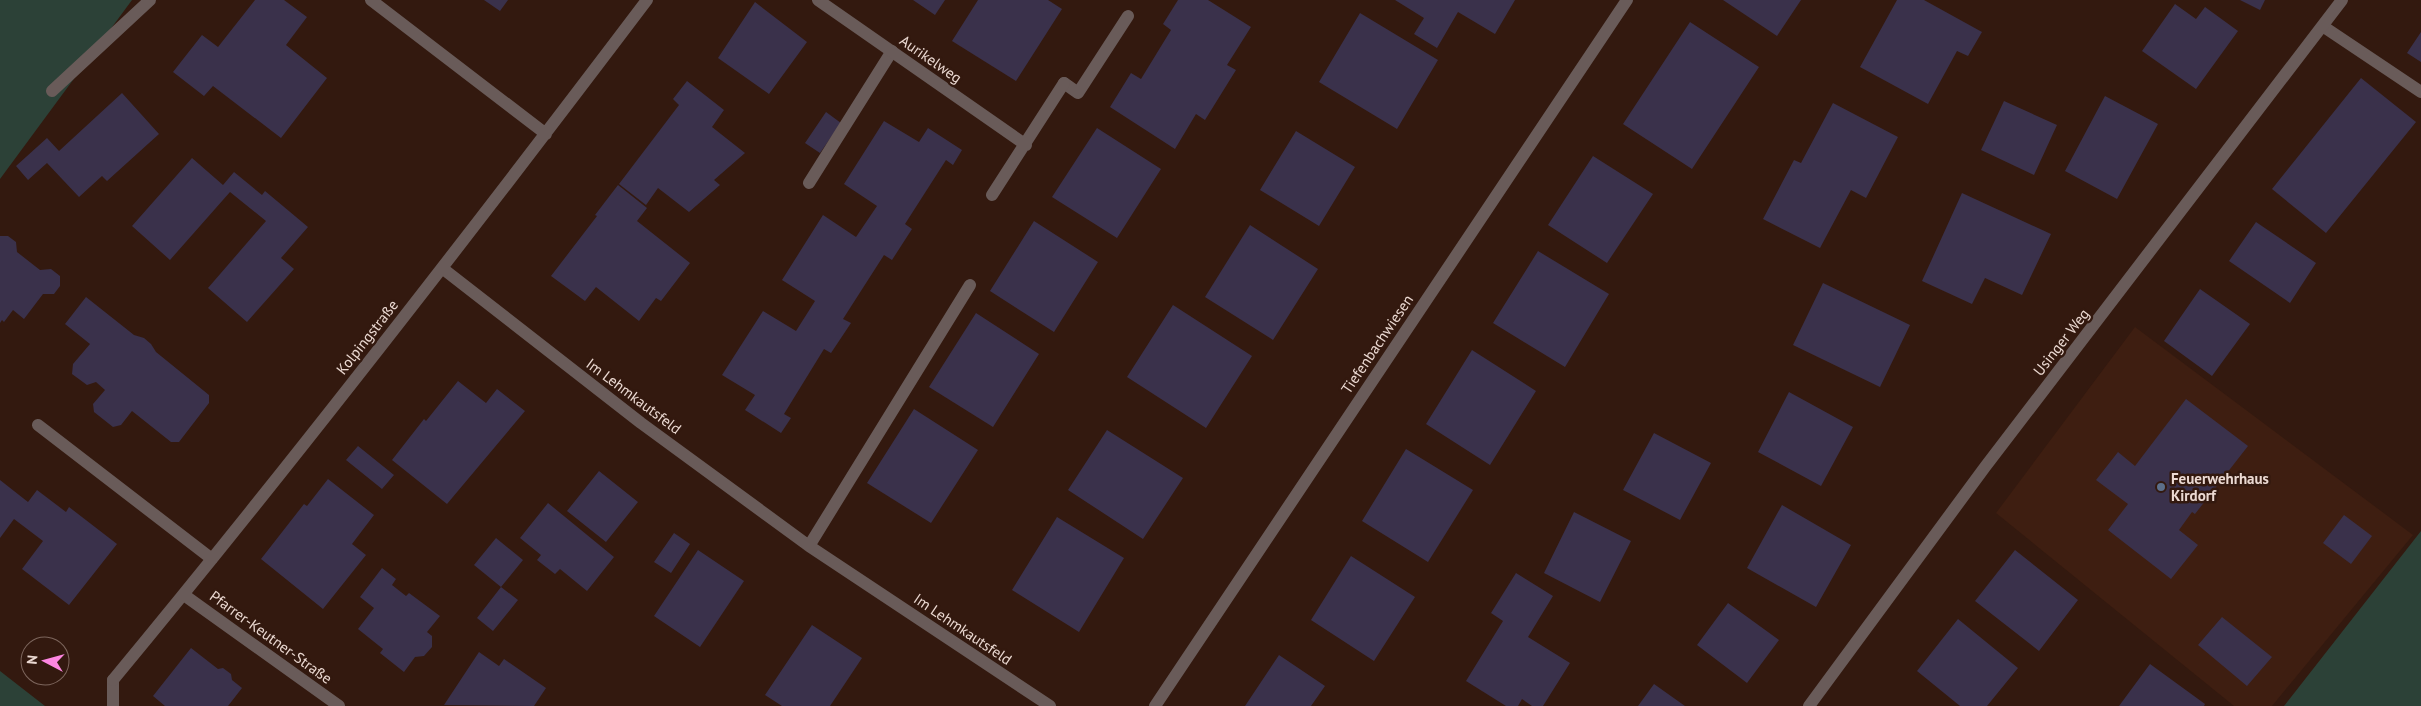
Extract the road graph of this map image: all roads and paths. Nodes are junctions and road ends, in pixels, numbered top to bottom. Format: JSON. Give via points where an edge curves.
{"nodes":[{"id":1,"x":150,"y":0,"type":"edge"},
{"id":2,"x":370,"y":0,"type":"edge"},
{"id":3,"x":647,"y":0,"type":"edge"},
{"id":4,"x":818,"y":0,"type":"edge"},
{"id":5,"x":1627,"y":0,"type":"edge"},
{"id":6,"x":2342,"y":0,"type":"edge"},
{"id":7,"x":1128,"y":16,"type":"dead end"},
{"id":8,"x":2324,"y":27,"type":"junction"},
{"id":9,"x":892,"y":52,"type":"junction"},
{"id":10,"x":52,"y":91,"type":"dead end"},
{"id":11,"x":2421,"y":92,"type":"edge"},
{"id":12,"x":546,"y":134,"type":"junction"},
{"id":13,"x":1026,"y":145,"type":"junction"},
{"id":14,"x":809,"y":183,"type":"dead end"},
{"id":15,"x":992,"y":195,"type":"dead end"},
{"id":16,"x":442,"y":268,"type":"junction"},
{"id":17,"x":970,"y":285,"type":"dead end"},
{"id":18,"x":38,"y":425,"type":"dead end"},
{"id":19,"x":809,"y":546,"type":"junction"},
{"id":20,"x":212,"y":559,"type":"junction"},
{"id":21,"x":184,"y":595,"type":"junction"},
{"id":22,"x":112,"y":706,"type":"edge"},
{"id":23,"x":339,"y":706,"type":"edge"},
{"id":24,"x":1050,"y":706,"type":"edge"},
{"id":25,"x":1155,"y":706,"type":"edge"},
{"id":26,"x":1809,"y":706,"type":"edge"}],
"edges":[{"from":1,"to":10,"type":"street"},
{"from":2,"to":12,"type":"street"},
{"from":3,"to":12,"type":"street","name":"Kolpingstraße"},
{"from":4,"to":9,"type":"street","name":"Aurikelweg"},
{"from":5,"to":25,"type":"street","name":"Tiefenbachwiesen"},
{"from":6,"to":8,"type":"street","name":"Usinger Weg"},
{"from":7,"to":13,"type":"street","via":[[1078,93],[1064,84]]},
{"from":8,"to":11,"type":"street"},
{"from":8,"to":26,"type":"street","name":"Usinger Weg","via":[[1985,467]]},
{"from":9,"to":13,"type":"street","name":"Aurikelweg"},
{"from":9,"to":14,"type":"street"},
{"from":12,"to":16,"type":"street","name":"Kolpingstraße"},
{"from":13,"to":15,"type":"street"},
{"from":16,"to":19,"type":"street","name":"Im Lehmkautsfeld","via":[[641,423]]},
{"from":16,"to":20,"type":"street","name":"Kolpingstraße"},
{"from":17,"to":19,"type":"street"},
{"from":18,"to":20,"type":"street"},
{"from":19,"to":24,"type":"street","name":"Im Lehmkautsfeld"},
{"from":20,"to":21,"type":"street","name":"Kolpingstraße"},
{"from":21,"to":22,"type":"street","name":"Kolpingstraße","via":[[113,680]]},
{"from":21,"to":23,"type":"street","name":"Pfarrer-Keutner-Straße"}]}
